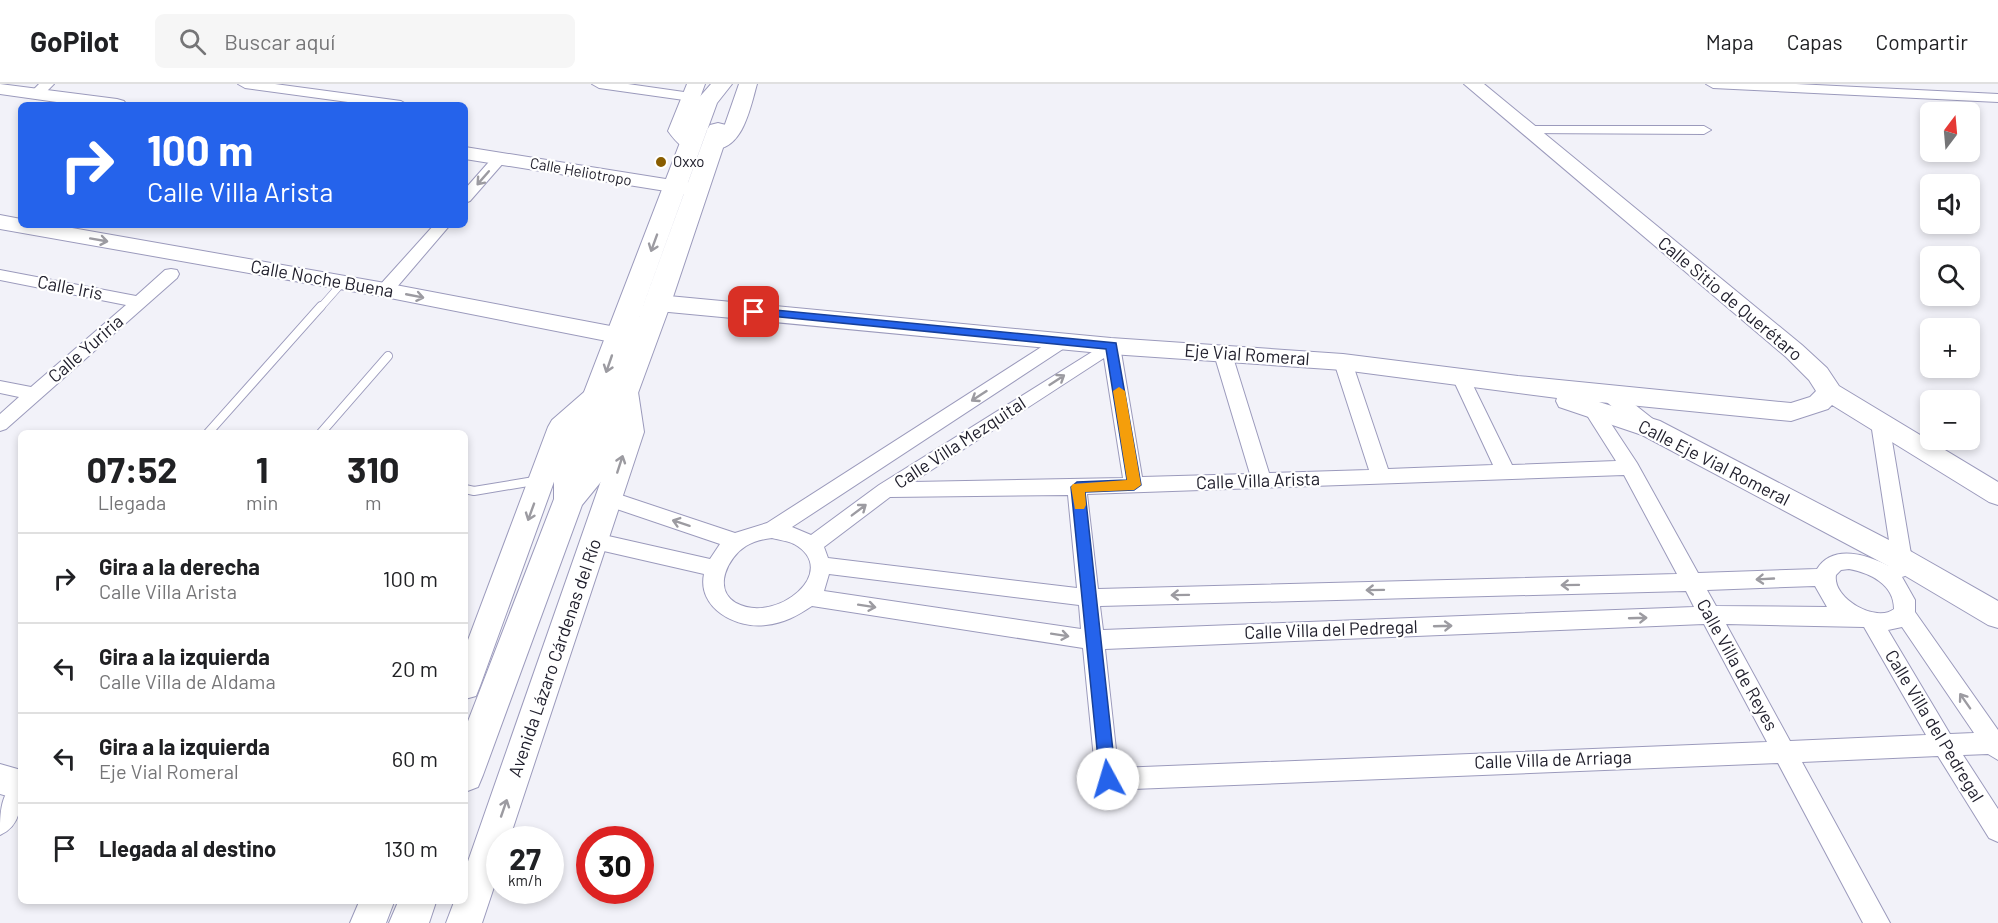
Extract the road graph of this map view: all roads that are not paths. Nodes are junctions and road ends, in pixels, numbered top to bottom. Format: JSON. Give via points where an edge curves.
{"nodes":[{"id":1,"x":245,"y":84,"type":"edge"},
{"id":2,"x":373,"y":84,"type":"edge"},
{"id":3,"x":599,"y":84,"type":"edge"},
{"id":4,"x":748,"y":84,"type":"edge"},
{"id":5,"x":1473,"y":84,"type":"edge"},
{"id":6,"x":1713,"y":84,"type":"edge"},
{"id":7,"x":721,"y":86,"type":"edge"},
{"id":8,"x":0,"y":88,"type":"edge"},
{"id":9,"x":42,"y":89,"type":"edge"},
{"id":10,"x":693,"y":90,"type":"edge"},
{"id":11,"x":1998,"y":98,"type":"edge"},
{"id":12,"x":103,"y":102,"type":"edge"},
{"id":13,"x":354,"y":102,"type":"edge"},
{"id":14,"x":361,"y":102,"type":"edge"},
{"id":15,"x":1704,"y":129,"type":"dead end"},
{"id":16,"x":1528,"y":130,"type":"junction"},
{"id":17,"x":702,"y":144,"type":"junction"},
{"id":18,"x":468,"y":153,"type":"edge"},
{"id":19,"x":500,"y":158,"type":"junction"},
{"id":20,"x":686,"y":189,"type":"junction"},
{"id":21,"x":468,"y":195,"type":"edge"},
{"id":22,"x":0,"y":222,"type":"edge"},
{"id":23,"x":18,"y":225,"type":"edge"},
{"id":24,"x":34,"y":228,"type":"edge"},
{"id":25,"x":439,"y":228,"type":"edge"},
{"id":26,"x":171,"y":274,"type":"dead end"},
{"id":27,"x":0,"y":275,"type":"edge"},
{"id":28,"x":343,"y":282,"type":"junction"},
{"id":29,"x":385,"y":290,"type":"junction"},
{"id":30,"x":140,"y":302,"type":"junction"},
{"id":31,"x":658,"y":303,"type":"junction"},
{"id":32,"x":632,"y":338,"type":"junction"},
{"id":33,"x":1063,"y":341,"type":"junction"},
{"id":34,"x":1111,"y":346,"type":"junction"},
{"id":35,"x":1223,"y":354,"type":"junction"},
{"id":36,"x":388,"y":356,"type":"dead end"},
{"id":37,"x":1343,"y":362,"type":"junction"},
{"id":38,"x":1461,"y":377,"type":"junction"},
{"id":39,"x":1518,"y":385,"type":"joint"},
{"id":40,"x":0,"y":387,"type":"edge"},
{"id":41,"x":613,"y":392,"type":"junction"},
{"id":42,"x":1830,"y":392,"type":"junction"},
{"id":43,"x":34,"y":394,"type":"junction"},
{"id":44,"x":1601,"y":401,"type":"junction"},
{"id":45,"x":1880,"y":423,"type":"junction"},
{"id":46,"x":0,"y":424,"type":"edge"},
{"id":47,"x":211,"y":430,"type":"edge"},
{"id":48,"x":323,"y":430,"type":"edge"},
{"id":49,"x":1630,"y":468,"type":"junction"},
{"id":50,"x":1506,"y":472,"type":"junction"},
{"id":51,"x":1382,"y":476,"type":"junction"},
{"id":52,"x":542,"y":479,"type":"junction"},
{"id":53,"x":1262,"y":481,"type":"junction"},
{"id":54,"x":1134,"y":485,"type":"junction"},
{"id":55,"x":1077,"y":487,"type":"junction"},
{"id":56,"x":468,"y":490,"type":"edge"},
{"id":57,"x":886,"y":490,"type":"junction"},
{"id":58,"x":1998,"y":495,"type":"edge"},
{"id":59,"x":609,"y":499,"type":"junction"},
{"id":60,"x":772,"y":530,"type":"junction"},
{"id":61,"x":595,"y":541,"type":"junction"},
{"id":62,"x":736,"y":541,"type":"junction"},
{"id":63,"x":812,"y":545,"type":"junction"},
{"id":64,"x":821,"y":565,"type":"junction"},
{"id":65,"x":714,"y":568,"type":"junction"},
{"id":66,"x":1898,"y":570,"type":"junction"},
{"id":67,"x":1823,"y":577,"type":"junction"},
{"id":68,"x":1692,"y":582,"type":"junction"},
{"id":69,"x":809,"y":597,"type":"junction"},
{"id":70,"x":1091,"y":597,"type":"junction"},
{"id":71,"x":1905,"y":614,"type":"junction"},
{"id":72,"x":1709,"y":615,"type":"junction"},
{"id":73,"x":1998,"y":616,"type":"edge"},
{"id":74,"x":1864,"y":619,"type":"junction"},
{"id":75,"x":1092,"y":640,"type":"junction"},
{"id":76,"x":468,"y":678,"type":"edge"},
{"id":77,"x":1943,"y":744,"type":"junction"},
{"id":78,"x":1997,"y":745,"type":"edge"},
{"id":79,"x":1784,"y":750,"type":"junction"},
{"id":80,"x":468,"y":767,"type":"edge"},
{"id":81,"x":0,"y":779,"type":"edge"},
{"id":82,"x":18,"y":783,"type":"edge"},
{"id":83,"x":18,"y":796,"type":"edge"},
{"id":84,"x":0,"y":823,"type":"edge"},
{"id":85,"x":1998,"y":830,"type":"edge"},
{"id":86,"x":376,"y":904,"type":"edge"},
{"id":87,"x":416,"y":904,"type":"edge"},
{"id":88,"x":368,"y":923,"type":"edge"},
{"id":89,"x":409,"y":923,"type":"edge"},
{"id":90,"x":464,"y":923,"type":"edge"},
{"id":91,"x":1877,"y":923,"type":"edge"}],
"edges":[{"from":1,"to":13,"type":"street"},
{"from":2,"to":14,"type":"street"},
{"from":3,"to":10,"type":"street"},
{"from":4,"to":17,"type":"main road","name":"Avenida Lázaro Cárdenas del Río","via":[[732,133]]},
{"from":5,"to":16,"type":"main road","name":"Calle Sitio de Querétaro"},
{"from":6,"to":11,"type":"street"},
{"from":7,"to":17,"type":"main road","name":"Avenida Lázaro Cárdenas del Río","via":[[728,100]]},
{"from":8,"to":9,"type":"main road"},
{"from":9,"to":12,"type":"main road"},
{"from":10,"to":17,"type":"main road","via":[[678,131]]},
{"from":15,"to":16,"type":"street"},
{"from":16,"to":42,"type":"main road","name":"Calle Sitio de Querétaro","via":[[1794,351]]},
{"from":17,"to":20,"type":"main road","name":"Avenida Lázaro Cárdenas del Río"},
{"from":18,"to":19,"type":"main road","name":"Calle Heliotropo"},
{"from":19,"to":20,"type":"main road","name":"Calle Heliotropo"},
{"from":19,"to":21,"type":"street","one_way":true},
{"from":20,"to":31,"type":"main road","name":"Avenida Lázaro Cárdenas del Río"},
{"from":20,"to":32,"type":"main road","name":"Avenida Lázaro Cárdenas del Río","one_way":true},
{"from":22,"to":23,"type":"main road","name":"Calle Noche Buena","one_way":true},
{"from":24,"to":28,"type":"main road","name":"Calle Noche Buena","one_way":true},
{"from":25,"to":29,"type":"street"},
{"from":26,"to":30,"type":"street","name":"Calle Yuriria"},
{"from":27,"to":30,"type":"street","name":"Calle Iris"},
{"from":28,"to":29,"type":"main road","name":"Calle Noche Buena"},
{"from":28,"to":47,"type":"lane"},
{"from":29,"to":32,"type":"main road","name":"Calle Noche Buena","one_way":true},
{"from":30,"to":43,"type":"street","name":"Calle Yuriria"},
{"from":31,"to":32,"type":"main road","name":"Avenida Lázaro Cárdenas del Río"},
{"from":31,"to":33,"type":"main road","name":"Eje Vial Romeral"},
{"from":32,"to":41,"type":"main road","name":"Avenida Lázaro Cárdenas del Río"},
{"from":33,"to":34,"type":"main road","name":"Eje Vial Romeral"},
{"from":33,"to":60,"type":"street","name":"Calle Villa Mezquital","one_way":true},
{"from":34,"to":35,"type":"main road","name":"Eje Vial Romeral"},
{"from":34,"to":54,"type":"street"},
{"from":57,"to":34,"type":"street","name":"Calle Villa Mezquital","one_way":true},
{"from":35,"to":37,"type":"main road","name":"Eje Vial Romeral"},
{"from":35,"to":53,"type":"street"},
{"from":36,"to":48,"type":"lane"},
{"from":37,"to":38,"type":"main road","name":"Eje Vial Romeral"},
{"from":37,"to":51,"type":"street"},
{"from":38,"to":39,"type":"main road","name":"Eje Vial Romeral"},
{"from":38,"to":50,"type":"street"},
{"from":39,"to":44,"type":"main road","name":"Calle Eje Vial Romeral"},
{"from":40,"to":43,"type":"street"},
{"from":41,"to":52,"type":"main road","name":"Avenida Lázaro Cárdenas del Río","via":[[561,427]]},
{"from":59,"to":41,"type":"main road","name":"Avenida Lázaro Cárdenas del Río","one_way":true,"via":[[631,432]]},
{"from":41,"to":80,"type":"main road","name":"Avenida Lázaro Cárdenas del Río","via":[[594,472],[568,499]]},
{"from":42,"to":44,"type":"main road","via":[[1819,403],[1791,412]]},
{"from":42,"to":45,"type":"main road","name":"Calle Sitio de Querétaro"},
{"from":43,"to":46,"type":"street","name":"Calle Yuriria"},
{"from":44,"to":49,"type":"street","name":"Calle Villa de Reyes"},
{"from":44,"to":66,"type":"main road","name":"Calle Eje Vial Romeral"},
{"from":45,"to":58,"type":"main road","name":"Calle Sitio de Querétaro"},
{"from":45,"to":66,"type":"street"},
{"from":49,"to":50,"type":"street","name":"Calle Villa Arista"},
{"from":49,"to":68,"type":"street","name":"Calle Villa de Reyes"},
{"from":50,"to":51,"type":"street","name":"Calle Villa Arista"},
{"from":51,"to":53,"type":"street","name":"Calle Villa Arista"},
{"from":52,"to":56,"type":"lane"},
{"from":52,"to":76,"type":"main road","name":"Avenida Lázaro Cárdenas del Río","one_way":true},
{"from":53,"to":54,"type":"street","name":"Calle Villa Arista"},
{"from":54,"to":55,"type":"street","name":"Calle Villa Arista"},
{"from":55,"to":57,"type":"street","name":"Calle Villa Arista"},
{"from":55,"to":70,"type":"street"},
{"from":63,"to":57,"type":"street","name":"Calle Villa Mezquital","one_way":true},
{"from":59,"to":61,"type":"main road","name":"Avenida Lázaro Cárdenas del Río"},
{"from":62,"to":59,"type":"street","one_way":true},
{"from":60,"to":62,"type":"street"},
{"from":60,"to":63,"type":"street","via":[[799,535]]},
{"from":61,"to":65,"type":"street"},
{"from":90,"to":61,"type":"main road","name":"Avenida Lázaro Cárdenas del Río","one_way":true},
{"from":62,"to":65,"type":"street"},
{"from":63,"to":64,"type":"street"},
{"from":64,"to":69,"type":"street","via":[[819,580]]},
{"from":64,"to":70,"type":"street","name":"Calle Villa del Pedregal"},
{"from":65,"to":69,"type":"street","via":[[715,593],[734,612],[771,617],[791,611]]},
{"from":66,"to":67,"type":"street","via":[[1836,562]]},
{"from":66,"to":71,"type":"street","via":[[1907,604]]},
{"from":66,"to":73,"type":"main road","name":"Calle Eje Vial Romeral"},
{"from":67,"to":68,"type":"street","name":"Calle Villa del Pedregal","one_way":true},
{"from":67,"to":74,"type":"street","via":[[1832,598]]},
{"from":68,"to":70,"type":"street","name":"Calle Villa del Pedregal","one_way":true},
{"from":68,"to":72,"type":"street","name":"Calle Villa de Reyes"},
{"from":69,"to":75,"type":"street","name":"Calle Villa del Pedregal","one_way":true},
{"from":70,"to":75,"type":"street"},
{"from":71,"to":74,"type":"street","via":[[1886,623]]},
{"from":78,"to":71,"type":"street","name":"Calle Villa del Pedregal","one_way":true},
{"from":72,"to":74,"type":"street","name":"Calle Villa del Pedregal"},
{"from":75,"to":72,"type":"street","name":"Calle Villa del Pedregal","one_way":true},
{"from":72,"to":79,"type":"street","name":"Calle Villa de Reyes"},
{"from":74,"to":77,"type":"street","name":"Calle Villa del Pedregal"},
{"from":75,"to":79,"type":"street","name":"Calle Villa de Arriaga","via":[[1108,779]]},
{"from":77,"to":78,"type":"street","name":"Calle Villa de Arriaga"},
{"from":77,"to":79,"type":"street","name":"Calle Villa de Arriaga"},
{"from":77,"to":85,"type":"street","name":"Calle Villa del Pedregal"},
{"from":79,"to":91,"type":"street","name":"Calle Villa de Reyes"},
{"from":81,"to":82,"type":"main road"},
{"from":83,"to":84,"type":"street"},
{"from":86,"to":88,"type":"main road"},
{"from":87,"to":89,"type":"main road"}]}
